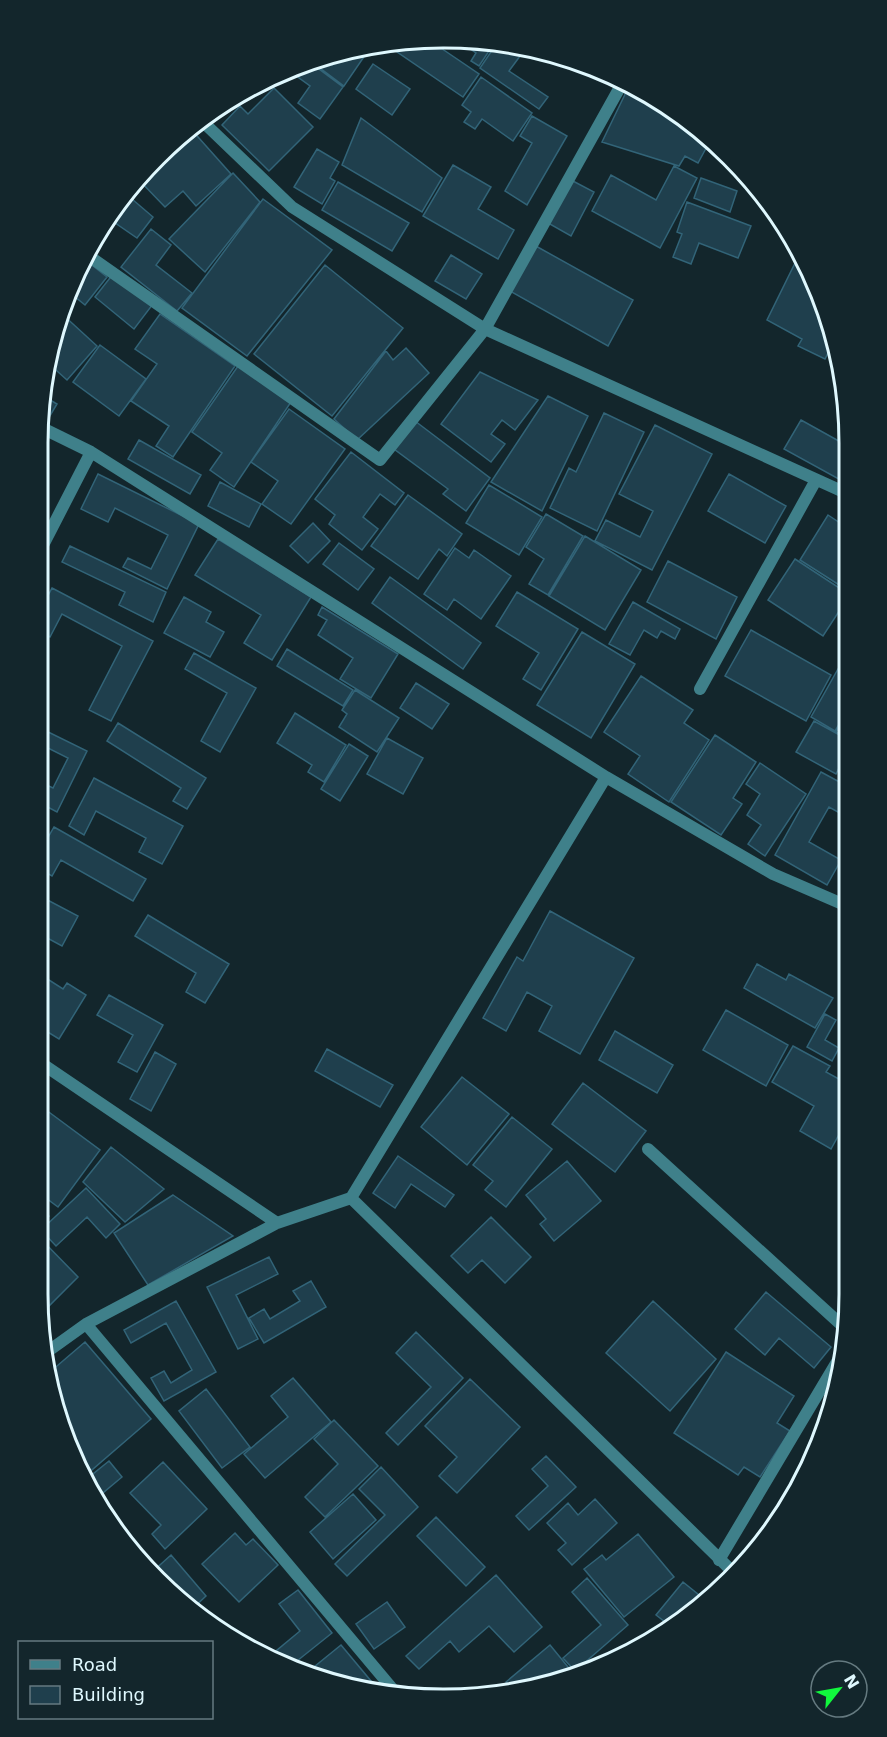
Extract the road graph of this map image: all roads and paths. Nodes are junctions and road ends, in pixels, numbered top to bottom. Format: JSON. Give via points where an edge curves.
{"nodes":[{"id":1,"x":619,"y":89,"type":"edge"},
{"id":2,"x":208,"y":127,"type":"edge"},
{"id":3,"x":94,"y":260,"type":"edge"},
{"id":4,"x":485,"y":329,"type":"junction"},
{"id":5,"x":48,"y":431,"type":"edge"},
{"id":6,"x":91,"y":452,"type":"junction"},
{"id":7,"x":816,"y":480,"type":"junction"},
{"id":8,"x":839,"y":490,"type":"edge"},
{"id":9,"x":48,"y":536,"type":"edge"},
{"id":10,"x":700,"y":689,"type":"dead end"},
{"id":11,"x":606,"y":777,"type":"junction"},
{"id":12,"x":839,"y":902,"type":"edge"},
{"id":13,"x":48,"y":1069,"type":"edge"},
{"id":14,"x":648,"y":1149,"type":"dead end"},
{"id":15,"x":351,"y":1198,"type":"junction"},
{"id":16,"x":277,"y":1223,"type":"junction"},
{"id":17,"x":838,"y":1322,"type":"edge"},
{"id":18,"x":86,"y":1324,"type":"junction"},
{"id":19,"x":52,"y":1349,"type":"edge"},
{"id":20,"x":831,"y":1372,"type":"edge"},
{"id":21,"x":719,"y":1560,"type":"junction"},
{"id":22,"x":728,"y":1568,"type":"edge"},
{"id":23,"x":390,"y":1686,"type":"edge"}],
"edges":[{"from":1,"to":4,"type":"street"},
{"from":2,"to":4,"type":"street","via":[[292,207]]},
{"from":3,"to":4,"type":"street","via":[[380,460]]},
{"from":4,"to":7,"type":"street"},
{"from":5,"to":6,"type":"street"},
{"from":6,"to":9,"type":"street"},
{"from":6,"to":11,"type":"street"},
{"from":7,"to":8,"type":"street"},
{"from":7,"to":10,"type":"street"},
{"from":11,"to":12,"type":"street","via":[[773,874]]},
{"from":11,"to":15,"type":"street"},
{"from":13,"to":16,"type":"street"},
{"from":14,"to":17,"type":"street"},
{"from":15,"to":16,"type":"street"},
{"from":15,"to":21,"type":"street"},
{"from":16,"to":18,"type":"street"},
{"from":18,"to":19,"type":"street"},
{"from":18,"to":23,"type":"street"},
{"from":20,"to":21,"type":"street"},
{"from":21,"to":22,"type":"street"}]}
